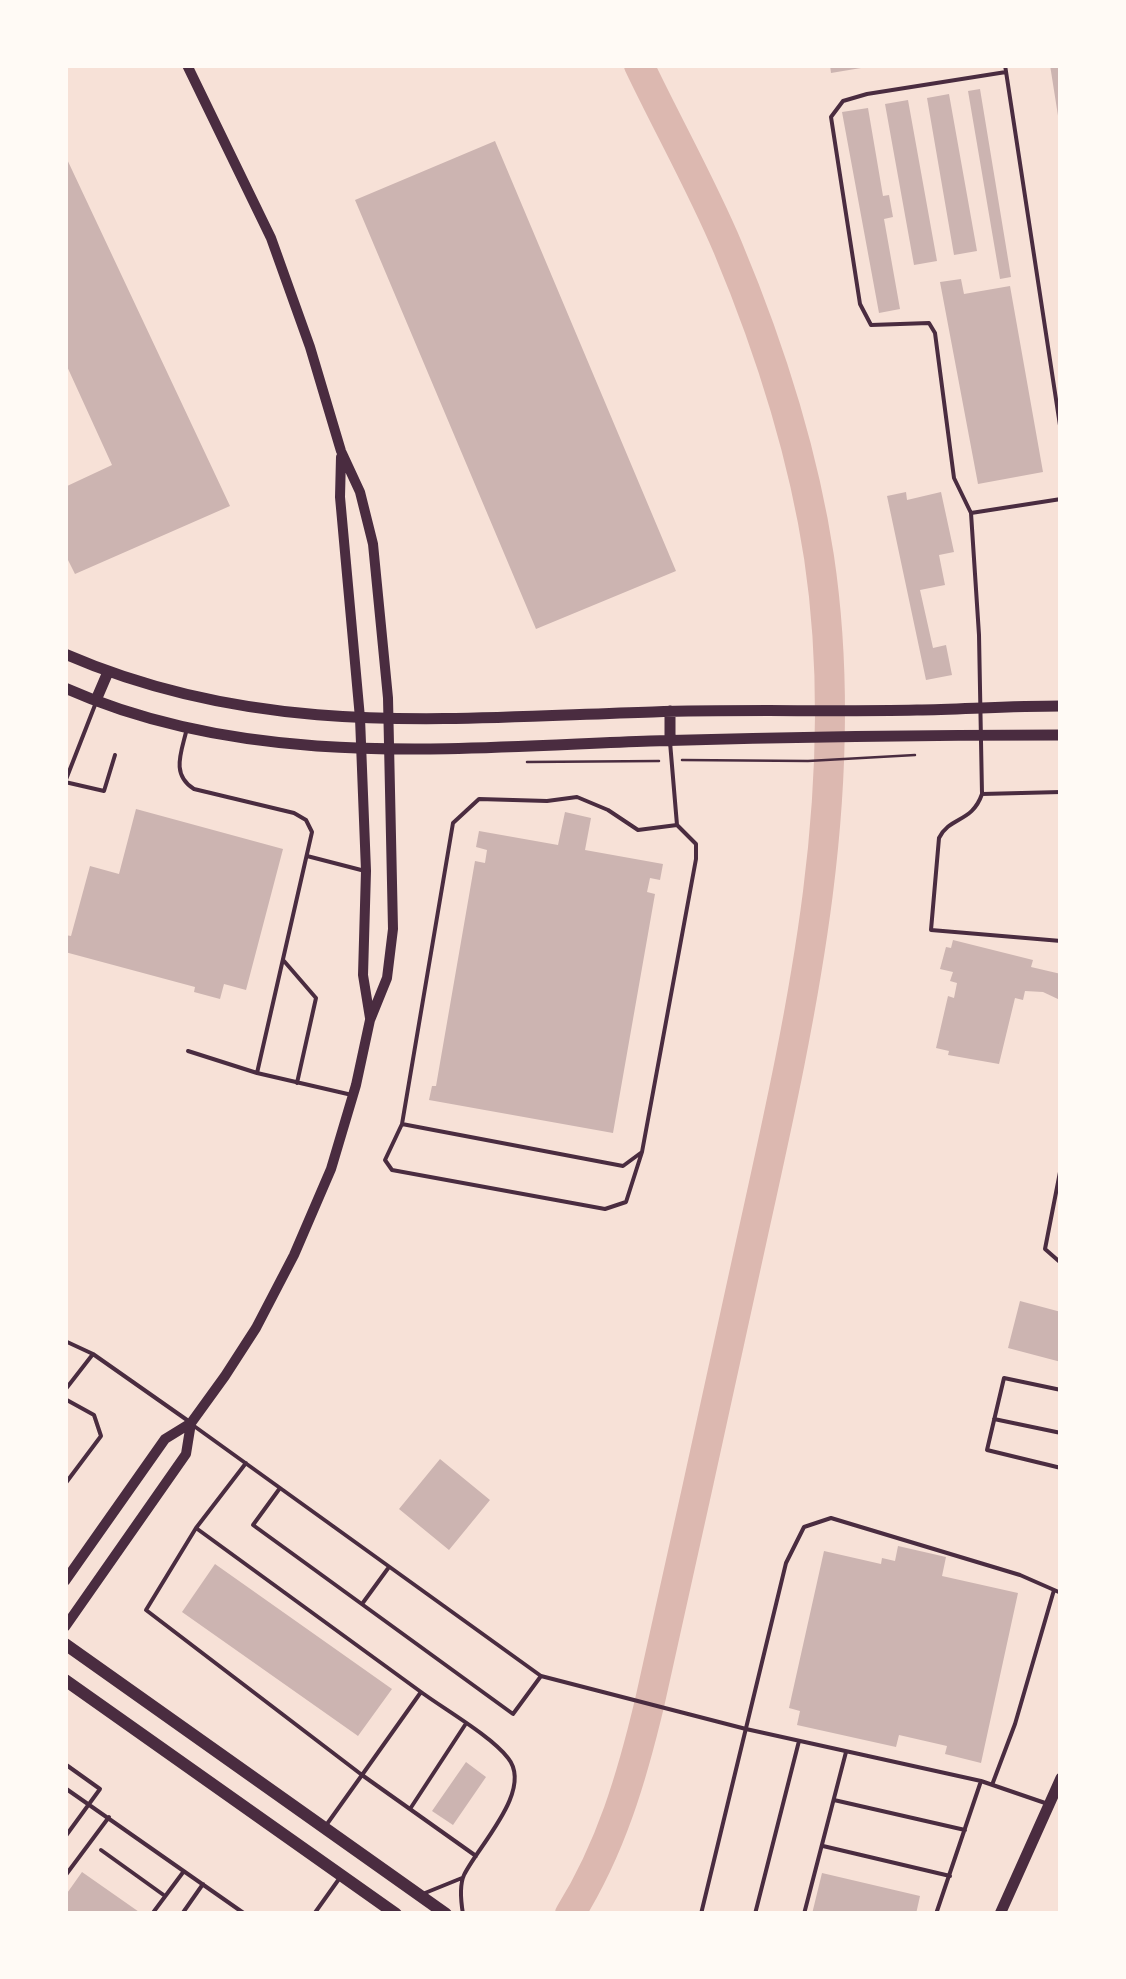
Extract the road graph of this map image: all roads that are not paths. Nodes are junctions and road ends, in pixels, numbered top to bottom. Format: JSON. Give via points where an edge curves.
{"nodes":[{"id":1,"x":186,"y":65,"type":"edge"},
{"id":2,"x":1005,"y":65,"type":"edge"},
{"id":3,"x":1006,"y":72,"type":"junction"},
{"id":4,"x":1061,"y":374,"type":"edge"},
{"id":5,"x":1053,"y":375,"type":"junction"},
{"id":6,"x":1061,"y":432,"type":"edge"},
{"id":7,"x":341,"y":451,"type":"junction"},
{"id":8,"x":1061,"y":500,"type":"edge"},
{"id":9,"x":971,"y":512,"type":"junction"},
{"id":10,"x":65,"y":654,"type":"edge"},
{"id":11,"x":108,"y":672,"type":"junction"},
{"id":12,"x":65,"y":688,"type":"edge"},
{"id":13,"x":96,"y":700,"type":"junction"},
{"id":14,"x":1061,"y":706,"type":"edge"},
{"id":15,"x":980,"y":707,"type":"junction"},
{"id":16,"x":670,"y":712,"type":"junction"},
{"id":17,"x":360,"y":718,"type":"junction"},
{"id":18,"x":388,"y":720,"type":"junction"},
{"id":19,"x":187,"y":728,"type":"junction"},
{"id":20,"x":1061,"y":734,"type":"edge"},
{"id":21,"x":980,"y":735,"type":"junction"},
{"id":22,"x":670,"y":741,"type":"junction"},
{"id":23,"x":360,"y":750,"type":"junction"},
{"id":24,"x":388,"y":750,"type":"junction"},
{"id":25,"x":115,"y":754,"type":"dead end"},
{"id":26,"x":65,"y":782,"type":"edge"},
{"id":27,"x":1061,"y":792,"type":"edge"},
{"id":28,"x":982,"y":794,"type":"junction"},
{"id":29,"x":677,"y":825,"type":"junction"},
{"id":30,"x":307,"y":856,"type":"junction"},
{"id":31,"x":366,"y":871,"type":"junction"},
{"id":32,"x":1061,"y":942,"type":"edge"},
{"id":33,"x":283,"y":960,"type":"junction"},
{"id":34,"x":370,"y":1020,"type":"junction"},
{"id":35,"x":188,"y":1051,"type":"dead end"},
{"id":36,"x":256,"y":1072,"type":"junction"},
{"id":37,"x":297,"y":1083,"type":"junction"},
{"id":38,"x":353,"y":1095,"type":"junction"},
{"id":39,"x":402,"y":1124,"type":"junction"},
{"id":40,"x":642,"y":1152,"type":"junction"},
{"id":41,"x":1061,"y":1168,"type":"edge"},
{"id":42,"x":1061,"y":1263,"type":"edge"},
{"id":43,"x":65,"y":1341,"type":"edge"},
{"id":44,"x":93,"y":1354,"type":"junction"},
{"id":45,"x":65,"y":1390,"type":"edge"},
{"id":46,"x":1061,"y":1390,"type":"edge"},
{"id":47,"x":65,"y":1399,"type":"edge"},
{"id":48,"x":994,"y":1419,"type":"junction"},
{"id":49,"x":191,"y":1423,"type":"junction"},
{"id":50,"x":1061,"y":1433,"type":"edge"},
{"id":51,"x":246,"y":1463,"type":"junction"},
{"id":52,"x":1061,"y":1468,"type":"edge"},
{"id":53,"x":65,"y":1484,"type":"edge"},
{"id":54,"x":280,"y":1488,"type":"junction"},
{"id":55,"x":196,"y":1528,"type":"junction"},
{"id":56,"x":389,"y":1566,"type":"junction"},
{"id":57,"x":65,"y":1582,"type":"edge"},
{"id":58,"x":1054,"y":1590,"type":"junction"},
{"id":59,"x":1061,"y":1593,"type":"edge"},
{"id":60,"x":362,"y":1604,"type":"junction"},
{"id":61,"x":65,"y":1627,"type":"edge"},
{"id":62,"x":65,"y":1644,"type":"edge"},
{"id":63,"x":540,"y":1676,"type":"junction"},
{"id":64,"x":65,"y":1680,"type":"edge"},
{"id":65,"x":421,"y":1692,"type":"junction"},
{"id":66,"x":465,"y":1724,"type":"junction"},
{"id":67,"x":746,"y":1729,"type":"junction"},
{"id":68,"x":798,"y":1741,"type":"junction"},
{"id":69,"x":846,"y":1752,"type":"junction"},
{"id":70,"x":65,"y":1764,"type":"edge"},
{"id":71,"x":362,"y":1774,"type":"junction"},
{"id":72,"x":1061,"y":1778,"type":"edge"},
{"id":73,"x":980,"y":1781,"type":"junction"},
{"id":74,"x":992,"y":1785,"type":"junction"},
{"id":75,"x":65,"y":1788,"type":"edge"},
{"id":76,"x":834,"y":1800,"type":"junction"},
{"id":77,"x":90,"y":1804,"type":"junction"},
{"id":78,"x":1049,"y":1804,"type":"junction"},
{"id":79,"x":410,"y":1808,"type":"junction"},
{"id":80,"x":109,"y":1817,"type":"junction"},
{"id":81,"x":325,"y":1828,"type":"junction"},
{"id":82,"x":965,"y":1830,"type":"junction"},
{"id":83,"x":65,"y":1838,"type":"edge"},
{"id":84,"x":822,"y":1846,"type":"junction"},
{"id":85,"x":101,"y":1850,"type":"dead end"},
{"id":86,"x":476,"y":1856,"type":"junction"},
{"id":87,"x":184,"y":1870,"type":"junction"},
{"id":88,"x":341,"y":1875,"type":"junction"},
{"id":89,"x":65,"y":1876,"type":"edge"},
{"id":90,"x":950,"y":1876,"type":"junction"},
{"id":91,"x":462,"y":1878,"type":"junction"},
{"id":92,"x":203,"y":1884,"type":"junction"},
{"id":93,"x":419,"y":1895,"type":"junction"},
{"id":94,"x":165,"y":1896,"type":"junction"},
{"id":95,"x":152,"y":1914,"type":"edge"},
{"id":96,"x":182,"y":1914,"type":"edge"},
{"id":97,"x":246,"y":1914,"type":"edge"},
{"id":98,"x":314,"y":1914,"type":"edge"},
{"id":99,"x":396,"y":1914,"type":"edge"},
{"id":100,"x":446,"y":1914,"type":"edge"},
{"id":101,"x":463,"y":1914,"type":"edge"},
{"id":102,"x":700,"y":1914,"type":"edge"},
{"id":103,"x":755,"y":1914,"type":"edge"},
{"id":104,"x":804,"y":1914,"type":"edge"},
{"id":105,"x":936,"y":1914,"type":"edge"},
{"id":106,"x":1000,"y":1914,"type":"edge"}],
"edges":[{"from":1,"to":7,"type":"street","via":[[271,238]]},
{"from":2,"to":3,"type":"lane"},
{"from":3,"to":5,"type":"lane"},
{"from":3,"to":9,"type":"lane","via":[[867,94],[843,101],[831,117],[860,304],[872,325],[919,321],[935,332],[954,478]]},
{"from":4,"to":5,"type":"lane"},
{"from":5,"to":6,"type":"lane"},
{"from":7,"to":17,"type":"street"},
{"from":7,"to":18,"type":"street","via":[[360,492],[372,544]]},
{"from":8,"to":9,"type":"lane"},
{"from":9,"to":15,"type":"lane"},
{"from":10,"to":11,"type":"main road"},
{"from":11,"to":13,"type":"main road"},
{"from":11,"to":17,"type":"main road","via":[[243,708]]},
{"from":12,"to":13,"type":"main road"},
{"from":13,"to":19,"type":"main road"},
{"from":13,"to":26,"type":"lane"},
{"from":14,"to":15,"type":"main road"},
{"from":15,"to":16,"type":"main road"},
{"from":15,"to":21,"type":"lane"},
{"from":16,"to":18,"type":"main road"},
{"from":16,"to":22,"type":"main road"},
{"from":17,"to":18,"type":"main road"},
{"from":17,"to":23,"type":"street"},
{"from":18,"to":24,"type":"street"},
{"from":19,"to":23,"type":"main road"},
{"from":19,"to":30,"type":"lane","via":[[178,768],[184,783],[306,820],[312,832]]},
{"from":20,"to":21,"type":"main road"},
{"from":21,"to":22,"type":"main road"},
{"from":21,"to":28,"type":"lane"},
{"from":22,"to":24,"type":"main road"},
{"from":22,"to":29,"type":"lane"},
{"from":23,"to":24,"type":"main road"},
{"from":23,"to":31,"type":"street"},
{"from":24,"to":34,"type":"street","via":[[393,929],[387,978]]},
{"from":25,"to":26,"type":"lane","via":[[104,791]]},
{"from":27,"to":28,"type":"lane"},
{"from":28,"to":32,"type":"lane","via":[[970,814],[939,838],[931,930]]},
{"from":29,"to":39,"type":"lane","via":[[638,830],[577,797],[479,799],[465,809],[453,823]]},
{"from":29,"to":40,"type":"lane","via":[[696,844],[696,860]]},
{"from":30,"to":31,"type":"lane"},
{"from":30,"to":33,"type":"lane"},
{"from":31,"to":34,"type":"street","via":[[363,975]]},
{"from":33,"to":36,"type":"lane"},
{"from":33,"to":37,"type":"lane","via":[[316,998]]},
{"from":34,"to":38,"type":"street"},
{"from":35,"to":36,"type":"lane"},
{"from":36,"to":37,"type":"lane"},
{"from":37,"to":38,"type":"lane"},
{"from":38,"to":49,"type":"street","via":[[294,1255],[256,1328]]},
{"from":39,"to":40,"type":"lane","via":[[622,1166]]},
{"from":39,"to":40,"type":"lane","via":[[385,1160],[392,1170],[605,1209],[626,1202]]},
{"from":41,"to":42,"type":"lane","via":[[1045,1249]]},
{"from":43,"to":44,"type":"lane"},
{"from":44,"to":45,"type":"lane"},
{"from":44,"to":49,"type":"lane"},
{"from":46,"to":48,"type":"lane","via":[[1004,1378]]},
{"from":47,"to":53,"type":"lane","via":[[94,1416],[101,1436]]},
{"from":48,"to":50,"type":"lane"},
{"from":48,"to":52,"type":"lane","via":[[987,1450]]},
{"from":49,"to":51,"type":"lane"},
{"from":49,"to":57,"type":"street","via":[[165,1439]]},
{"from":49,"to":61,"type":"street","via":[[186,1454]]},
{"from":51,"to":54,"type":"lane"},
{"from":51,"to":55,"type":"lane"},
{"from":54,"to":56,"type":"lane"},
{"from":54,"to":60,"type":"lane","via":[[254,1525]]},
{"from":55,"to":65,"type":"lane"},
{"from":55,"to":71,"type":"lane","via":[[146,1610]]},
{"from":56,"to":60,"type":"lane"},
{"from":56,"to":63,"type":"lane"},
{"from":58,"to":59,"type":"lane"},
{"from":58,"to":67,"type":"lane","via":[[831,1518],[804,1527],[786,1564]]},
{"from":58,"to":74,"type":"lane"},
{"from":60,"to":63,"type":"lane","via":[[513,1714]]},
{"from":62,"to":81,"type":"main road"},
{"from":63,"to":67,"type":"lane"},
{"from":64,"to":88,"type":"main road"},
{"from":65,"to":66,"type":"lane"},
{"from":65,"to":71,"type":"lane"},
{"from":66,"to":79,"type":"lane"},
{"from":66,"to":86,"type":"lane","via":[[516,1770],[508,1802]]},
{"from":67,"to":68,"type":"lane"},
{"from":67,"to":102,"type":"lane"},
{"from":68,"to":69,"type":"lane"},
{"from":68,"to":103,"type":"lane"},
{"from":69,"to":73,"type":"lane"},
{"from":69,"to":76,"type":"lane"},
{"from":70,"to":77,"type":"lane","via":[[100,1789]]},
{"from":71,"to":79,"type":"lane"},
{"from":71,"to":81,"type":"lane"},
{"from":72,"to":78,"type":"main road"},
{"from":73,"to":74,"type":"lane"},
{"from":73,"to":82,"type":"lane"},
{"from":74,"to":78,"type":"lane"},
{"from":75,"to":77,"type":"lane"},
{"from":76,"to":82,"type":"lane"},
{"from":76,"to":84,"type":"lane"},
{"from":77,"to":80,"type":"lane"},
{"from":77,"to":83,"type":"lane"},
{"from":78,"to":106,"type":"main road"},
{"from":79,"to":86,"type":"lane"},
{"from":80,"to":87,"type":"lane"},
{"from":80,"to":89,"type":"lane"},
{"from":81,"to":93,"type":"main road"},
{"from":82,"to":90,"type":"lane"},
{"from":84,"to":90,"type":"lane"},
{"from":84,"to":104,"type":"lane"},
{"from":85,"to":94,"type":"lane"},
{"from":86,"to":91,"type":"lane"},
{"from":87,"to":92,"type":"lane"},
{"from":87,"to":94,"type":"lane"},
{"from":88,"to":98,"type":"lane"},
{"from":88,"to":99,"type":"main road"},
{"from":90,"to":105,"type":"lane"},
{"from":91,"to":93,"type":"lane"},
{"from":91,"to":101,"type":"lane"},
{"from":92,"to":96,"type":"lane"},
{"from":92,"to":97,"type":"lane"},
{"from":93,"to":100,"type":"main road"},
{"from":94,"to":95,"type":"lane"}]}
